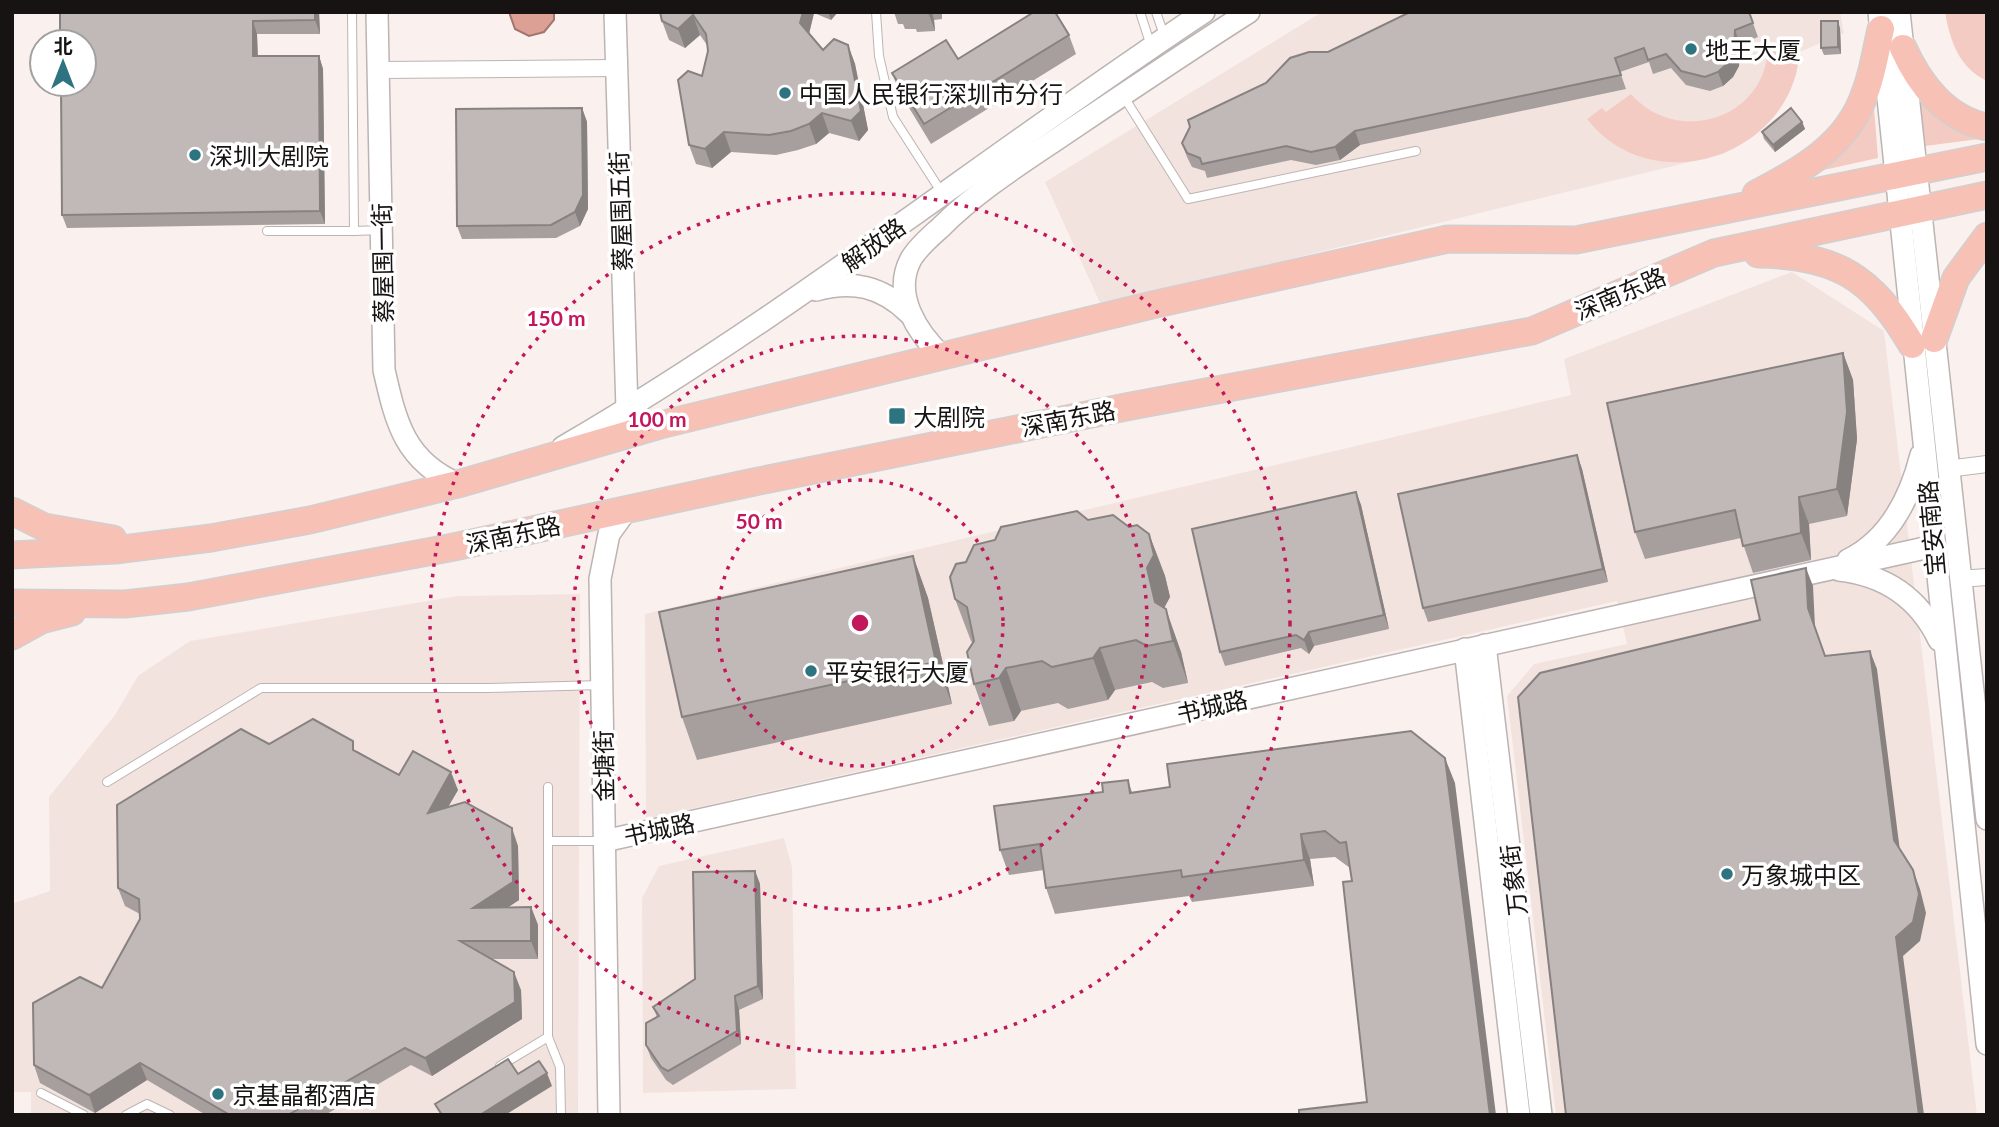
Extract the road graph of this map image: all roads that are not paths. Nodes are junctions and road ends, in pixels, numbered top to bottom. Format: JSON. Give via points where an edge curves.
{"nodes":[{"id":1,"x":352,"y":12,"type":"edge"},
{"id":2,"x":377,"y":12,"type":"edge"},
{"id":3,"x":615,"y":12,"type":"edge"},
{"id":4,"x":876,"y":12,"type":"edge"},
{"id":5,"x":1140,"y":12,"type":"edge"},
{"id":6,"x":1156,"y":12,"type":"edge"},
{"id":7,"x":1204,"y":12,"type":"edge"},
{"id":8,"x":1249,"y":12,"type":"edge"},
{"id":9,"x":1886,"y":18,"type":"edge"},
{"id":10,"x":1158,"y":43,"type":"junction"},
{"id":11,"x":1903,"y":48,"type":"junction"},
{"id":12,"x":616,"y":68,"type":"junction"},
{"id":13,"x":378,"y":70,"type":"junction"},
{"id":14,"x":1123,"y":95,"type":"junction"},
{"id":15,"x":1987,"y":127,"type":"edge"},
{"id":16,"x":1416,"y":151,"type":"dead end"},
{"id":17,"x":1987,"y":157,"type":"edge"},
{"id":18,"x":1907,"y":172,"type":"junction"},
{"id":19,"x":942,"y":193,"type":"junction"},
{"id":20,"x":1987,"y":195,"type":"edge"},
{"id":21,"x":1735,"y":206,"type":"junction"},
{"id":22,"x":1911,"y":209,"type":"junction"},
{"id":23,"x":381,"y":230,"type":"junction"},
{"id":24,"x":267,"y":231,"type":"edge"},
{"id":25,"x":354,"y":231,"type":"junction"},
{"id":26,"x":1987,"y":236,"type":"edge"},
{"id":27,"x":1714,"y":253,"type":"junction"},
{"id":28,"x":807,"y":292,"type":"junction"},
{"id":29,"x":909,"y":313,"type":"junction"},
{"id":30,"x":1923,"y":342,"type":"junction"},
{"id":31,"x":943,"y":357,"type":"junction"},
{"id":32,"x":627,"y":410,"type":"junction"},
{"id":33,"x":1924,"y":447,"type":"junction"},
{"id":34,"x":535,"y":463,"type":"junction"},
{"id":35,"x":1987,"y":464,"type":"edge"},
{"id":36,"x":1947,"y":469,"type":"junction"},
{"id":37,"x":458,"y":484,"type":"junction"},
{"id":38,"x":627,"y":509,"type":"junction"},
{"id":39,"x":12,"y":511,"type":"edge"},
{"id":40,"x":163,"y":544,"type":"junction"},
{"id":41,"x":1934,"y":546,"type":"junction"},
{"id":42,"x":12,"y":555,"type":"edge"},
{"id":43,"x":1820,"y":570,"type":"junction"},
{"id":44,"x":1987,"y":577,"type":"edge"},
{"id":45,"x":1959,"y":579,"type":"junction"},
{"id":46,"x":12,"y":603,"type":"edge"},
{"id":47,"x":125,"y":604,"type":"junction"},
{"id":48,"x":12,"y":636,"type":"edge"},
{"id":49,"x":1475,"y":647,"type":"junction"},
{"id":50,"x":1945,"y":652,"type":"junction"},
{"id":51,"x":602,"y":685,"type":"junction"},
{"id":52,"x":107,"y":782,"type":"dead end"},
{"id":53,"x":548,"y":788,"type":"dead end"},
{"id":54,"x":1987,"y":819,"type":"edge"},
{"id":55,"x":548,"y":841,"type":"junction"},
{"id":56,"x":604,"y":841,"type":"junction"},
{"id":57,"x":548,"y":1037,"type":"junction"},
{"id":58,"x":1987,"y":1044,"type":"edge"},
{"id":59,"x":490,"y":1072,"type":"edge"},
{"id":60,"x":41,"y":1093,"type":"edge"},
{"id":61,"x":84,"y":1115,"type":"edge"},
{"id":62,"x":126,"y":1115,"type":"edge"},
{"id":63,"x":170,"y":1115,"type":"edge"},
{"id":64,"x":561,"y":1115,"type":"edge"},
{"id":65,"x":609,"y":1115,"type":"edge"},
{"id":66,"x":1519,"y":1115,"type":"edge"},
{"id":67,"x":1541,"y":1115,"type":"edge"}],
"edges":[{"from":1,"to":25,"type":"lane"},
{"from":2,"to":13,"type":"street","name":"蔡屋围一街"},
{"from":3,"to":12,"type":"street","name":"蔡屋围五街"},
{"from":4,"to":19,"type":"lane","via":[[879,56],[893,117]]},
{"from":5,"to":10,"type":"lane"},
{"from":6,"to":10,"type":"lane"},
{"from":7,"to":10,"type":"street","name":"解放路"},
{"from":8,"to":14,"type":"street","name":"解放路"},
{"from":9,"to":11,"type":"street","name":"宝安南路"},
{"from":9,"to":18,"type":"street","name":"宝安南路"},
{"from":9,"to":21,"type":"main road","via":[[1865,94],[1836,141],[1801,170]]},
{"from":10,"to":19,"type":"street","name":"解放路"},
{"from":11,"to":15,"type":"main road","via":[[1913,71],[1934,97],[1963,118]]},
{"from":11,"to":18,"type":"street","name":"宝安南路"},
{"from":12,"to":13,"type":"street"},
{"from":12,"to":32,"type":"street","name":"蔡屋围五街"},
{"from":13,"to":23,"type":"street","name":"蔡屋围一街"},
{"from":14,"to":16,"type":"lane","via":[[1188,199]]},
{"from":14,"to":29,"type":"street","name":"解放路","via":[[970,198],[922,246],[906,272]]},
{"from":17,"to":18,"type":"main road"},
{"from":18,"to":21,"type":"main road"},
{"from":18,"to":22,"type":"street","name":"宝安南路"},
{"from":19,"to":28,"type":"street","name":"解放路"},
{"from":20,"to":22,"type":"main road","name":"深南东路"},
{"from":21,"to":31,"type":"main road","via":[[1576,240],[1448,239]]},
{"from":22,"to":27,"type":"main road","name":"深南东路"},
{"from":22,"to":30,"type":"street","name":"宝安南路"},
{"from":23,"to":25,"type":"lane"},
{"from":23,"to":37,"type":"street","name":"蔡屋围一街","via":[[384,370],[397,420],[410,448],[428,469]]},
{"from":24,"to":25,"type":"lane"},
{"from":26,"to":30,"type":"main road","via":[[1956,278]]},
{"from":27,"to":30,"type":"main road","via":[[1796,254],[1836,267],[1881,298]]},
{"from":27,"to":38,"type":"main road","name":"深南东路","via":[[1532,331],[1131,406]]},
{"from":28,"to":29,"type":"street","via":[[851,284],[868,286]]},
{"from":28,"to":32,"type":"street","name":"解放路"},
{"from":29,"to":31,"type":"street","name":"解放路"},
{"from":30,"to":33,"type":"street","name":"宝安南路"},
{"from":30,"to":36,"type":"street","name":"宝安南路"},
{"from":31,"to":34,"type":"main road","via":[[660,425]]},
{"from":32,"to":34,"type":"street","name":"解放路"},
{"from":33,"to":41,"type":"street","name":"宝安南路"},
{"from":33,"to":43,"type":"street","name":"书城路","via":[[1909,491],[1884,532],[1863,552]]},
{"from":34,"to":37,"type":"main road"},
{"from":35,"to":36,"type":"street"},
{"from":36,"to":45,"type":"street","name":"宝安南路"},
{"from":37,"to":40,"type":"main road","via":[[310,520]]},
{"from":38,"to":47,"type":"main road","name":"深南东路","via":[[449,548],[188,597]]},
{"from":38,"to":51,"type":"street","name":"金塘街","via":[[609,534],[601,564]]},
{"from":39,"to":40,"type":"main road","via":[[69,533]]},
{"from":40,"to":42,"type":"main road"},
{"from":41,"to":43,"type":"street","name":"书城路"},
{"from":41,"to":50,"type":"street","name":"宝安南路"},
{"from":43,"to":49,"type":"street","name":"书城路"},
{"from":43,"to":50,"type":"street","name":"书城路","via":[[1867,575],[1892,586],[1921,610]]},
{"from":44,"to":45,"type":"street"},
{"from":45,"to":54,"type":"street","name":"宝安南路"},
{"from":46,"to":47,"type":"main road","name":"深南东路"},
{"from":47,"to":48,"type":"main road","via":[[41,620]]},
{"from":49,"to":56,"type":"street","name":"书城路"},
{"from":49,"to":66,"type":"street","name":"万象街"},
{"from":49,"to":67,"type":"street","name":"万象街"},
{"from":50,"to":58,"type":"street","name":"宝安南路"},
{"from":51,"to":52,"type":"lane","via":[[261,688]]},
{"from":51,"to":56,"type":"street","name":"金塘街"},
{"from":53,"to":55,"type":"lane"},
{"from":55,"to":56,"type":"lane"},
{"from":55,"to":57,"type":"lane"},
{"from":56,"to":65,"type":"street","name":"金塘街"},
{"from":57,"to":59,"type":"lane"},
{"from":57,"to":64,"type":"lane","via":[[560,1067]]},
{"from":60,"to":61,"type":"lane"},
{"from":62,"to":63,"type":"lane","via":[[147,1104]]}]}
